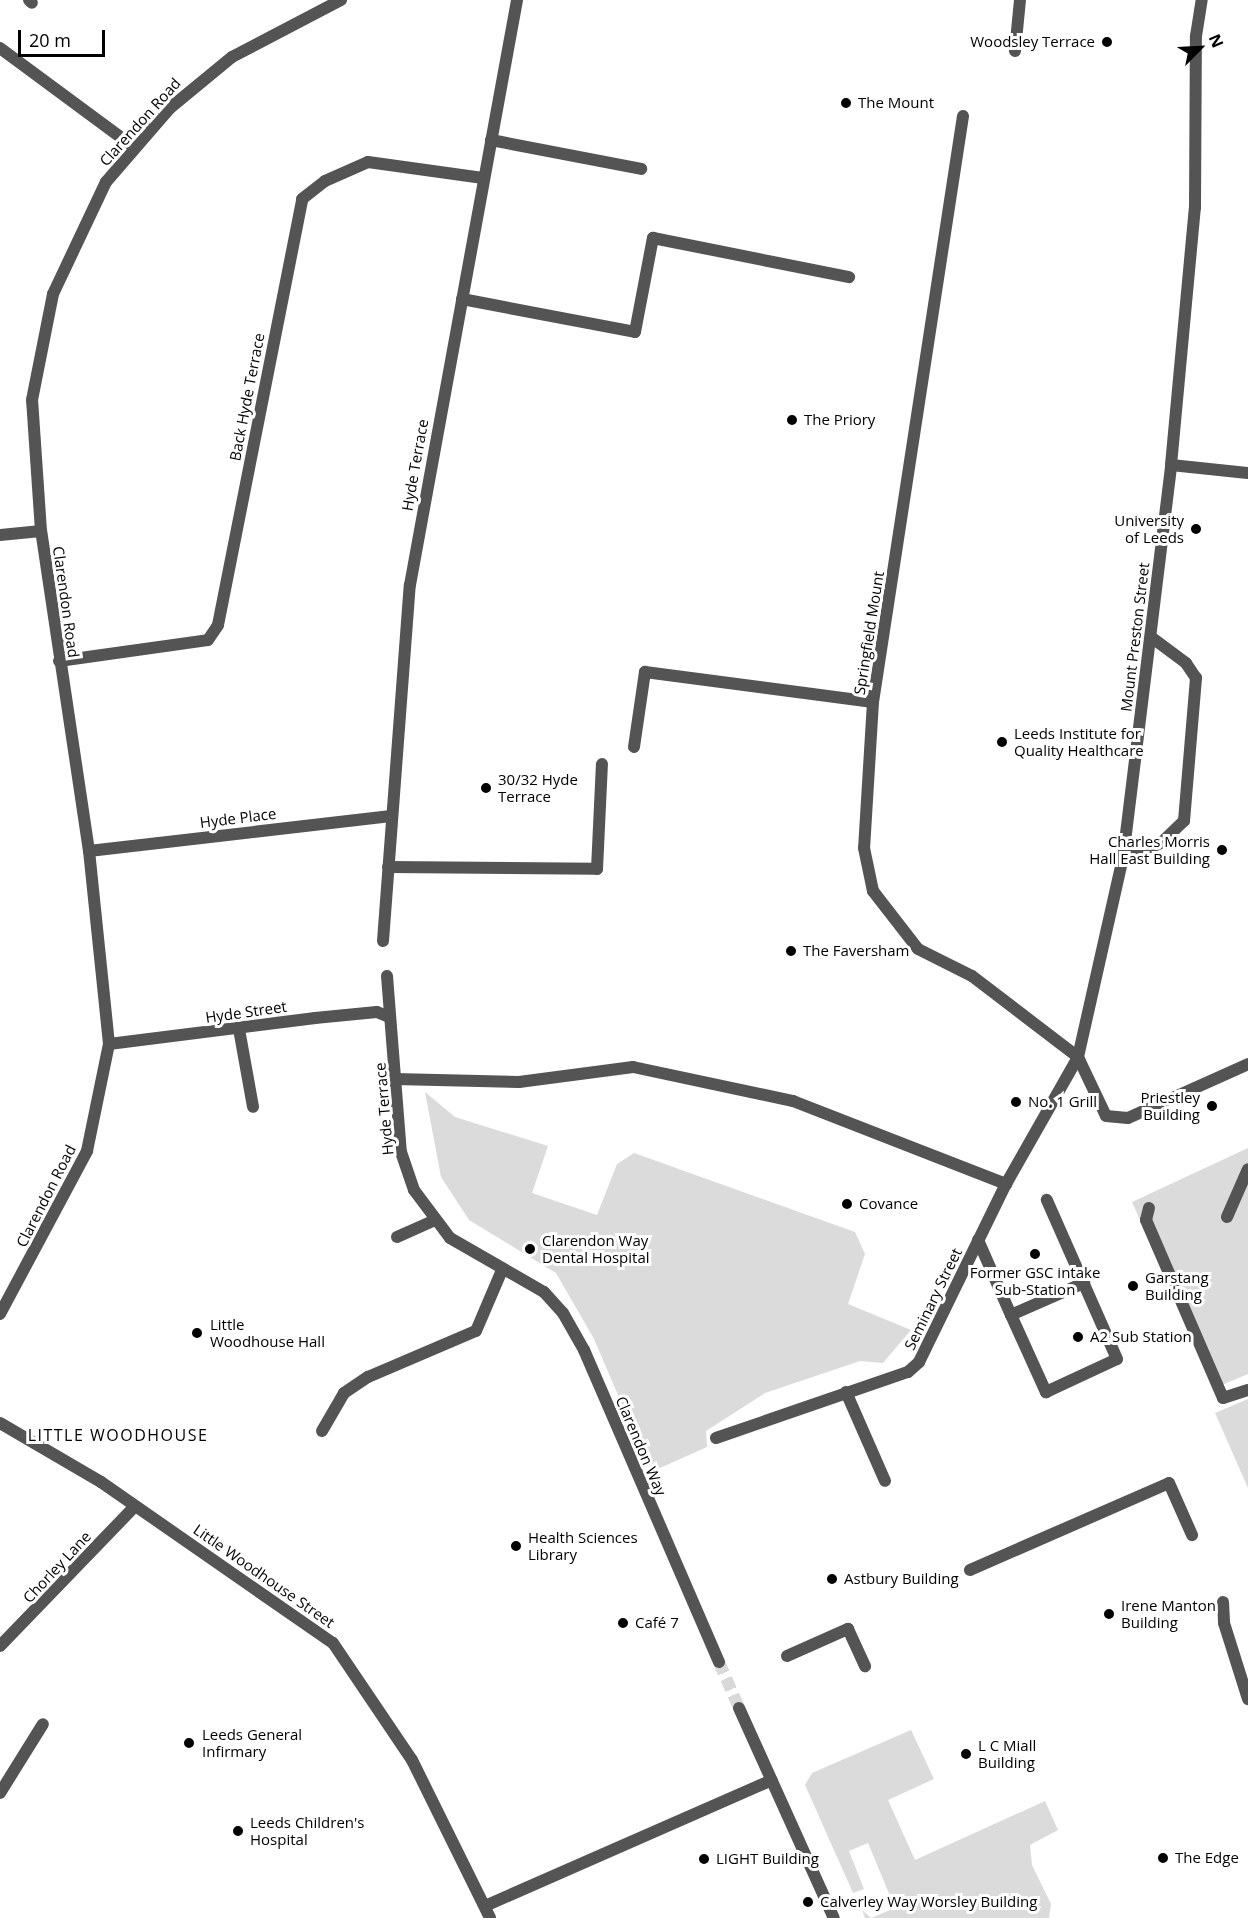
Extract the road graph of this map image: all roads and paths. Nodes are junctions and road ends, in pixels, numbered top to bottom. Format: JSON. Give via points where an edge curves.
{"nodes":[{"id":1,"x":340,"y":0,"type":"edge"},
{"id":2,"x":517,"y":0,"type":"edge"},
{"id":3,"x":1020,"y":0,"type":"edge"},
{"id":4,"x":1202,"y":0,"type":"edge"},
{"id":5,"x":0,"y":48,"type":"edge"},
{"id":6,"x":1016,"y":51,"type":"dead end"},
{"id":7,"x":963,"y":116,"type":"dead end"},
{"id":8,"x":491,"y":140,"type":"junction"},
{"id":9,"x":135,"y":148,"type":"junction"},
{"id":10,"x":640,"y":169,"type":"dead end"},
{"id":11,"x":483,"y":178,"type":"junction"},
{"id":12,"x":849,"y":277,"type":"dead end"},
{"id":13,"x":462,"y":298,"type":"junction"},
{"id":14,"x":1171,"y":465,"type":"junction"},
{"id":15,"x":1248,"y":473,"type":"edge"},
{"id":16,"x":41,"y":531,"type":"junction"},
{"id":17,"x":0,"y":535,"type":"edge"},
{"id":18,"x":1151,"y":637,"type":"junction"},
{"id":19,"x":59,"y":661,"type":"junction"},
{"id":20,"x":873,"y":702,"type":"junction"},
{"id":21,"x":634,"y":747,"type":"dead end"},
{"id":22,"x":602,"y":764,"type":"dead end"},
{"id":23,"x":391,"y":816,"type":"junction"},
{"id":24,"x":88,"y":851,"type":"junction"},
{"id":25,"x":1123,"y":858,"type":"junction"},
{"id":26,"x":388,"y":867,"type":"junction"},
{"id":27,"x":383,"y":941,"type":"dead end"},
{"id":28,"x":387,"y":976,"type":"dead end"},
{"id":29,"x":387,"y":1016,"type":"junction"},
{"id":30,"x":239,"y":1029,"type":"junction"},
{"id":31,"x":109,"y":1044,"type":"junction"},
{"id":32,"x":1078,"y":1057,"type":"junction"},
{"id":33,"x":1248,"y":1064,"type":"edge"},
{"id":34,"x":395,"y":1079,"type":"junction"},
{"id":35,"x":253,"y":1107,"type":"dead end"},
{"id":36,"x":1248,"y":1169,"type":"edge"},
{"id":37,"x":1006,"y":1184,"type":"junction"},
{"id":38,"x":1047,"y":1200,"type":"dead end"},
{"id":39,"x":1149,"y":1208,"type":"dead end"},
{"id":40,"x":1227,"y":1217,"type":"dead end"},
{"id":41,"x":433,"y":1221,"type":"junction"},
{"id":42,"x":397,"y":1237,"type":"dead end"},
{"id":43,"x":978,"y":1240,"type":"junction"},
{"id":44,"x":502,"y":1270,"type":"junction"},
{"id":45,"x":1084,"y":1283,"type":"junction"},
{"id":46,"x":4,"y":1294,"type":"edge"},
{"id":47,"x":0,"y":1314,"type":"edge"},
{"id":48,"x":1011,"y":1315,"type":"junction"},
{"id":49,"x":1248,"y":1390,"type":"edge"},
{"id":50,"x":846,"y":1392,"type":"junction"},
{"id":51,"x":0,"y":1423,"type":"edge"},
{"id":52,"x":322,"y":1431,"type":"dead end"},
{"id":53,"x":716,"y":1438,"type":"dead end"},
{"id":54,"x":885,"y":1481,"type":"dead end"},
{"id":55,"x":135,"y":1506,"type":"junction"},
{"id":56,"x":1192,"y":1535,"type":"dead end"},
{"id":57,"x":970,"y":1570,"type":"dead end"},
{"id":58,"x":1223,"y":1602,"type":"dead end"},
{"id":59,"x":0,"y":1646,"type":"edge"},
{"id":60,"x":788,"y":1656,"type":"dead end"},
{"id":61,"x":719,"y":1662,"type":"tunnel mouth"},
{"id":62,"x":865,"y":1666,"type":"dead end"},
{"id":63,"x":1248,"y":1699,"type":"edge"},
{"id":64,"x":739,"y":1708,"type":"tunnel mouth"},
{"id":65,"x":44,"y":1724,"type":"dead end"},
{"id":66,"x":772,"y":1780,"type":"junction"},
{"id":67,"x":0,"y":1793,"type":"edge"},
{"id":68,"x":485,"y":1906,"type":"junction"},
{"id":69,"x":490,"y":1918,"type":"edge"},
{"id":70,"x":834,"y":1918,"type":"edge"}],
"edges":[{"from":1,"to":9,"type":"street","name":"Clarendon Road","via":[[201,79]]},
{"from":2,"to":8,"type":"street","name":"Hyde Terrace"},
{"from":3,"to":6,"type":"street"},
{"from":4,"to":14,"type":"street","name":"Mount Preston Street","via":[[1196,36],[1194,208]]},
{"from":5,"to":9,"type":"street"},
{"from":7,"to":20,"type":"street","name":"Springfield Mount"},
{"from":8,"to":10,"type":"street"},
{"from":8,"to":11,"type":"street","name":"Hyde Terrace"},
{"from":9,"to":16,"type":"street","name":"Clarendon Road","via":[[106,182],[53,294],[32,400]]},
{"from":11,"to":13,"type":"street","name":"Hyde Terrace"},
{"from":11,"to":19,"type":"street","name":"Back Hyde Terrace","via":[[368,162],[325,180],[302,199],[218,625],[208,640]]},
{"from":12,"to":13,"type":"street","via":[[653,238],[635,332]]},
{"from":13,"to":23,"type":"street","name":"Hyde Terrace","via":[[410,585]]},
{"from":14,"to":15,"type":"street"},
{"from":14,"to":18,"type":"street","name":"Mount Preston Street"},
{"from":16,"to":17,"type":"street"},
{"from":16,"to":19,"type":"street","name":"Clarendon Road"},
{"from":18,"to":25,"type":"street","name":"Mount Preston Street"},
{"from":18,"to":25,"type":"street","via":[[1186,663],[1196,678],[1184,821],[1161,843]]},
{"from":19,"to":24,"type":"street","name":"Clarendon Road"},
{"from":20,"to":21,"type":"street","via":[[645,672]]},
{"from":20,"to":32,"type":"street","name":"Springfield Mount","via":[[864,848],[873,891],[918,949],[972,976]]},
{"from":22,"to":26,"type":"street","via":[[597,868]]},
{"from":23,"to":24,"type":"street","name":"Hyde Place"},
{"from":23,"to":26,"type":"street","name":"Hyde Terrace"},
{"from":24,"to":31,"type":"street","name":"Clarendon Road"},
{"from":25,"to":32,"type":"street","name":"Mount Preston Street"},
{"from":26,"to":27,"type":"street","name":"Hyde Terrace"},
{"from":28,"to":29,"type":"street","name":"Hyde Terrace"},
{"from":29,"to":30,"type":"street","name":"Hyde Street","via":[[377,1012]]},
{"from":29,"to":34,"type":"street","name":"Hyde Terrace"},
{"from":30,"to":31,"type":"street","name":"Hyde Street"},
{"from":30,"to":35,"type":"street"},
{"from":31,"to":46,"type":"street","name":"Clarendon Road","via":[[87,1152]]},
{"from":32,"to":33,"type":"street","via":[[1106,1116],[1128,1118]]},
{"from":32,"to":37,"type":"street","name":"Seminary Street"},
{"from":34,"to":37,"type":"street","via":[[519,1082],[633,1067],[792,1101]]},
{"from":34,"to":41,"type":"street","name":"Hyde Terrace","via":[[400,1152],[414,1190]]},
{"from":36,"to":40,"type":"street"},
{"from":37,"to":43,"type":"street","name":"Seminary Street"},
{"from":38,"to":45,"type":"street"},
{"from":39,"to":49,"type":"street","via":[[1146,1220],[1223,1398]]},
{"from":41,"to":42,"type":"street"},
{"from":41,"to":44,"type":"street","name":"Hyde Terrace","via":[[470,1254]]},
{"from":43,"to":48,"type":"street"},
{"from":43,"to":50,"type":"street","name":"Seminary Street","via":[[919,1362],[908,1372]]},
{"from":44,"to":52,"type":"street","via":[[476,1331],[368,1377],[344,1393]]},
{"from":44,"to":61,"type":"street","name":"Clarendon Way","via":[[544,1292],[584,1350]]},
{"from":45,"to":48,"type":"street"},
{"from":45,"to":48,"type":"street","via":[[1117,1359],[1046,1392]]},
{"from":46,"to":47,"type":"street","name":"Clarendon Road"},
{"from":50,"to":53,"type":"street","name":"Seminary Street"},
{"from":50,"to":54,"type":"street"},
{"from":51,"to":55,"type":"street","name":"Little Woodhouse Street"},
{"from":55,"to":59,"type":"street","name":"Chorley Lane"},
{"from":55,"to":68,"type":"street","name":"Little Woodhouse Street","via":[[333,1643],[412,1761]]},
{"from":56,"to":57,"type":"street","via":[[1169,1483]]},
{"from":58,"to":63,"type":"street","via":[[1224,1623]]},
{"from":60,"to":62,"type":"street","via":[[848,1629]]},
{"from":64,"to":66,"type":"street"},
{"from":65,"to":67,"type":"street"},
{"from":66,"to":68,"type":"street"},
{"from":66,"to":70,"type":"street"},
{"from":68,"to":69,"type":"street","name":"Little Woodhouse Street"}]}
